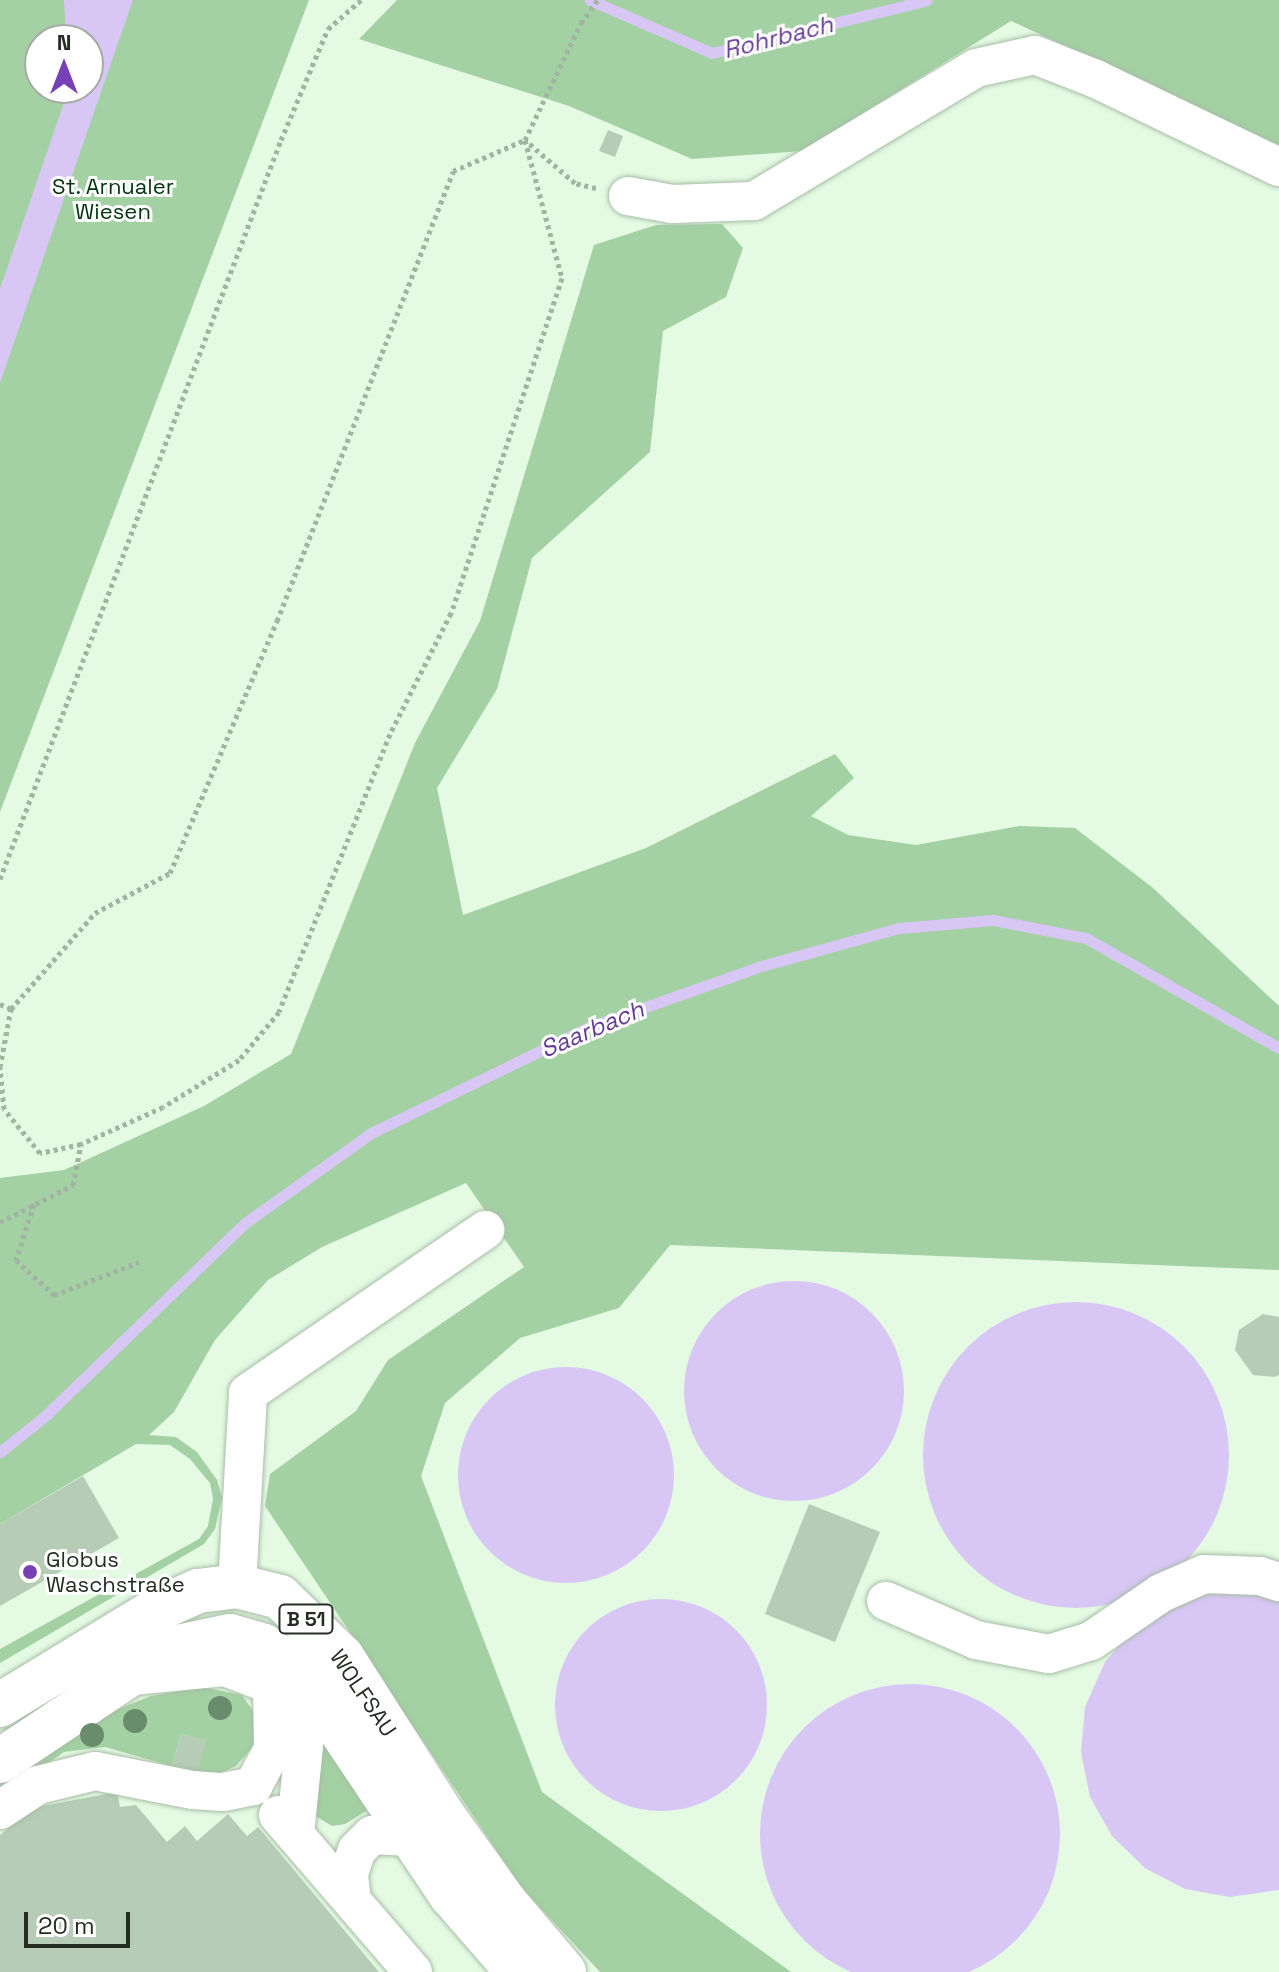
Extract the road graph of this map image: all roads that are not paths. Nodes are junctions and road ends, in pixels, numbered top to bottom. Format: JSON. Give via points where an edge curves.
{"nodes":[{"id":1,"x":1279,"y":167,"type":"edge"},
{"id":2,"x":628,"y":196,"type":"road end"},
{"id":3,"x":485,"y":1230,"type":"dead end"},
{"id":4,"x":1279,"y":1582,"type":"edge"},
{"id":5,"x":237,"y":1586,"type":"junction"},
{"id":6,"x":886,"y":1601,"type":"dead end"},
{"id":7,"x":132,"y":1676,"type":"junction"},
{"id":8,"x":272,"y":1685,"type":"junction"},
{"id":9,"x":0,"y":1705,"type":"edge"},
{"id":10,"x":0,"y":1761,"type":"edge"},
{"id":11,"x":253,"y":1786,"type":"junction"},
{"id":12,"x":0,"y":1810,"type":"edge"},
{"id":13,"x":295,"y":1834,"type":"junction"},
{"id":14,"x":410,"y":1837,"type":"junction"},
{"id":15,"x":352,"y":1900,"type":"junction"},
{"id":16,"x":413,"y":1972,"type":"edge"},
{"id":17,"x":518,"y":1972,"type":"edge"},
{"id":18,"x":564,"y":1972,"type":"edge"}],
"edges":[{"from":1,"to":2,"type":"lane","via":[[1035,55],[976,68],[754,201],[672,204]]},
{"from":3,"to":5,"type":"lane","via":[[248,1393]]},
{"from":4,"to":6,"type":"lane","via":[[1204,1574],[1161,1593],[1091,1641],[1049,1654],[976,1640]]},
{"from":5,"to":9,"type":"main road","name":"WOLFSAU","number":"B 51","via":[[198,1591],[156,1610]]},
{"from":5,"to":18,"type":"main road","name":"WOLFSAU","number":"B 51","via":[[280,1597],[342,1657],[442,1814],[504,1901]]},
{"from":7,"to":8,"type":"lane","via":[[225,1667]]},
{"from":7,"to":10,"type":"main road","name":"WOLFSAU"},
{"from":7,"to":14,"type":"main road","name":"WOLFSAU","via":[[168,1649],[230,1636],[264,1646],[293,1666],[319,1698]]},
{"from":8,"to":11,"type":"lane","via":[[273,1749]]},
{"from":8,"to":13,"type":"lane","via":[[301,1714],[304,1746]]},
{"from":11,"to":12,"type":"lane","via":[[193,1790],[95,1771],[38,1785]]},
{"from":11,"to":13,"type":"lane"},
{"from":13,"to":15,"type":"lane"},
{"from":14,"to":15,"type":"lane","via":[[372,1835],[357,1850],[349,1874]]},
{"from":14,"to":17,"type":"main road","name":"WOLFSAU"},
{"from":15,"to":16,"type":"lane"}]}
